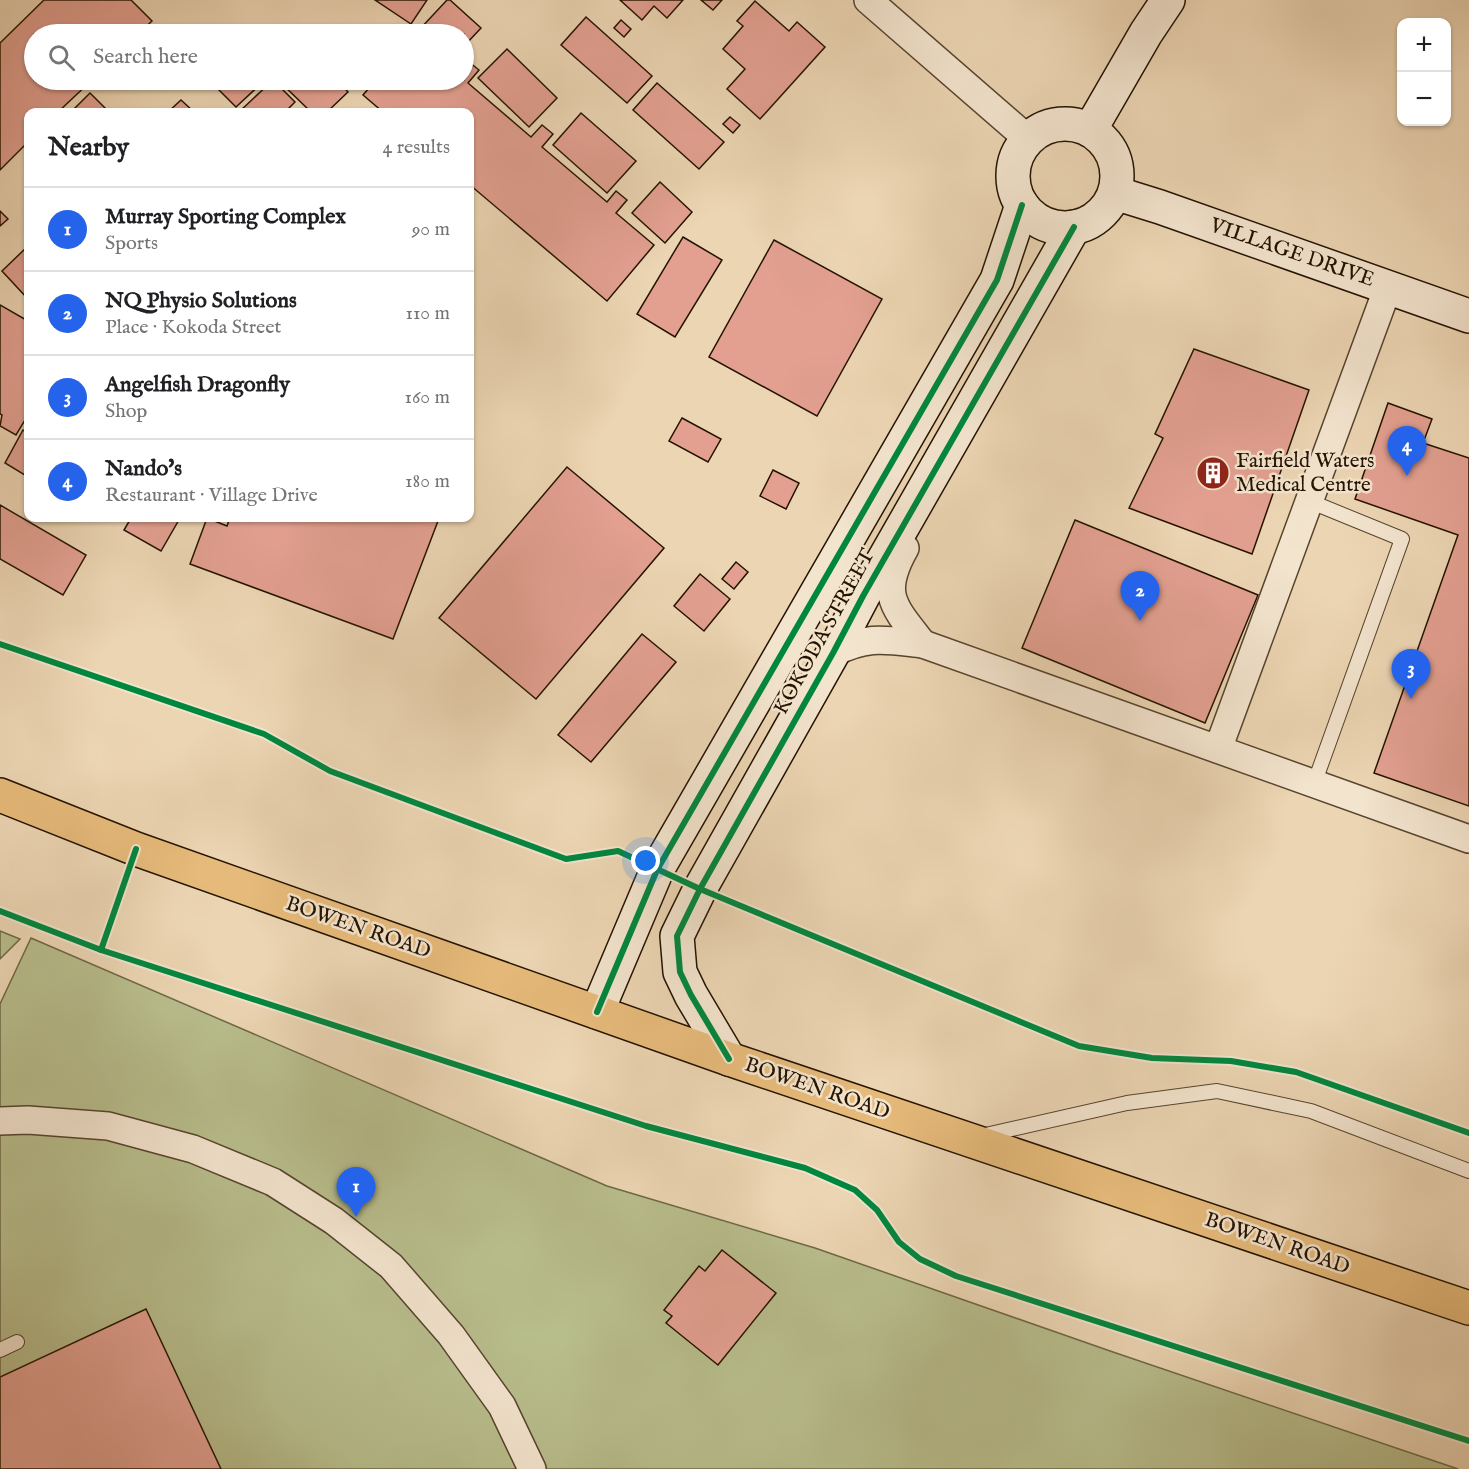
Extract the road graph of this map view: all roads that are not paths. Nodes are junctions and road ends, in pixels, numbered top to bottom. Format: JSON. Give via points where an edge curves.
{"nodes":[{"id":1,"x":868,"y":0,"type":"edge"},
{"id":2,"x":1168,"y":0,"type":"edge"},
{"id":3,"x":1090,"y":130,"type":"junction"},
{"id":4,"x":1028,"y":139,"type":"junction"},
{"id":5,"x":1115,"y":193,"type":"junction"},
{"id":6,"x":1022,"y":205,"type":"junction"},
{"id":7,"x":1074,"y":227,"type":"junction"},
{"id":8,"x":1388,"y":287,"type":"junction"},
{"id":9,"x":1469,"y":316,"type":"edge"},
{"id":10,"x":932,"y":475,"type":"junction"},
{"id":11,"x":1309,"y":501,"type":"junction"},
{"id":12,"x":842,"y":545,"type":"junction"},
{"id":13,"x":923,"y":644,"type":"junction"},
{"id":14,"x":833,"y":653,"type":"junction"},
{"id":15,"x":1218,"y":749,"type":"junction"},
{"id":16,"x":1314,"y":783,"type":"junction"},
{"id":17,"x":0,"y":795,"type":"edge"},
{"id":18,"x":1469,"y":839,"type":"edge"},
{"id":19,"x":597,"y":1012,"type":"junction"},
{"id":20,"x":729,"y":1059,"type":"junction"},
{"id":21,"x":0,"y":1121,"type":"edge"},
{"id":22,"x":967,"y":1139,"type":"junction"},
{"id":23,"x":1469,"y":1171,"type":"edge"},
{"id":24,"x":1469,"y":1308,"type":"edge"},
{"id":25,"x":17,"y":1342,"type":"dead end"},
{"id":26,"x":0,"y":1350,"type":"edge"},
{"id":27,"x":532,"y":1469,"type":"edge"}],
"edges":[{"from":1,"to":4,"type":"street"},
{"from":2,"to":3,"type":"street"},
{"from":3,"to":4,"type":"street","via":[[1075,124],[1058,124]]},
{"from":3,"to":5,"type":"street","via":[[1105,141],[1114,157],[1118,175]]},
{"from":4,"to":6,"type":"street","via":[[1018,153],[1013,171],[1014,189]]},
{"from":5,"to":7,"type":"street","via":[[1099,216]]},
{"from":5,"to":8,"type":"street","name":"VILLAGE DRIVE"},
{"from":6,"to":7,"type":"street","via":[[1044,224]]},
{"from":6,"to":12,"type":"street","name":"KOKODA STREET","via":[[997,280]]},
{"from":7,"to":10,"type":"street","name":"KOKODA STREET"},
{"from":8,"to":9,"type":"street","name":"VILLAGE DRIVE"},
{"from":8,"to":11,"type":"street"},
{"from":10,"to":12,"type":"street","via":[[864,542],[851,547]]},
{"from":10,"to":13,"type":"street","via":[[928,506],[891,581],[894,603]]},
{"from":10,"to":14,"type":"street","name":"KOKODA STREET"},
{"from":11,"to":15,"type":"street"},
{"from":11,"to":16,"type":"lane","via":[[1402,539]]},
{"from":12,"to":19,"type":"street","name":"KOKODA STREET","via":[[657,870]]},
{"from":13,"to":14,"type":"street","via":[[868,640]]},
{"from":13,"to":15,"type":"street"},
{"from":14,"to":20,"type":"street","name":"KOKODA STREET","via":[[677,936],[680,972]]},
{"from":15,"to":16,"type":"street"},
{"from":16,"to":18,"type":"street"},
{"from":17,"to":19,"type":"main road","name":"BOWEN ROAD","via":[[136,849]]},
{"from":19,"to":20,"type":"main road","name":"BOWEN ROAD"},
{"from":20,"to":22,"type":"main road","name":"BOWEN ROAD"},
{"from":21,"to":27,"type":"street","via":[[108,1126],[193,1149],[273,1182],[325,1216],[391,1266],[451,1335],[502,1406]]},
{"from":22,"to":23,"type":"lane","via":[[1127,1103],[1217,1091],[1311,1111]]},
{"from":22,"to":24,"type":"main road","name":"BOWEN ROAD"},
{"from":25,"to":26,"type":"lane"}]}
